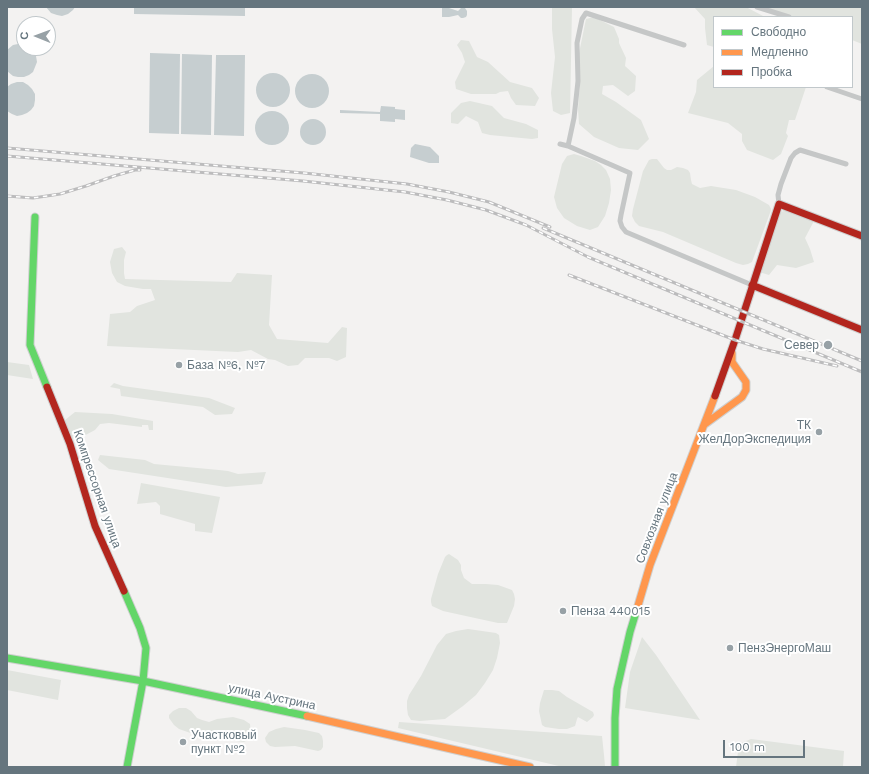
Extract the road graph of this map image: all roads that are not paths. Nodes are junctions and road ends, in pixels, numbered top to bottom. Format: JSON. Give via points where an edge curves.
{"nodes":[{"id":1,"x":757,"y":7,"type":"edge"},
{"id":2,"x":786,"y":16,"type":"edge"},
{"id":3,"x":684,"y":45,"type":"dead end"},
{"id":4,"x":830,"y":88,"type":"edge"},
{"id":5,"x":862,"y":99,"type":"edge"},
{"id":6,"x":560,"y":144,"type":"dead end"},
{"id":7,"x":568,"y":146,"type":"junction"},
{"id":8,"x":846,"y":164,"type":"dead end"},
{"id":9,"x":779,"y":204,"type":"junction"},
{"id":10,"x":35,"y":217,"type":"dead end"},
{"id":11,"x":862,"y":236,"type":"edge"},
{"id":12,"x":752,"y":285,"type":"junction"},
{"id":13,"x":862,"y":330,"type":"edge"},
{"id":14,"x":732,"y":349,"type":"junction"},
{"id":15,"x":741,"y":374,"type":"junction"},
{"id":16,"x":722,"y":377,"type":"junction"},
{"id":17,"x":705,"y":425,"type":"junction"},
{"id":18,"x":7,"y":658,"type":"edge"},
{"id":19,"x":143,"y":682,"type":"junction"},
{"id":20,"x":127,"y":767,"type":"edge"},
{"id":21,"x":530,"y":767,"type":"edge"},
{"id":22,"x":615,"y":767,"type":"edge"}],
"edges":[{"from":1,"to":2,"type":"street"},
{"from":3,"to":7,"type":"street","via":[[586,13],[582,19],[577,43],[578,81]]},
{"from":4,"to":5,"type":"street"},
{"from":6,"to":7,"type":"street"},
{"from":7,"to":12,"type":"street","via":[[630,173],[620,221],[626,232]]},
{"from":8,"to":9,"type":"street","via":[[800,150],[791,158],[778,195]]},
{"from":9,"to":11,"type":"main road"},
{"from":9,"to":12,"type":"main road","name":"Совхозная улица"},
{"from":10,"to":19,"type":"main road","name":"Компрессорная улица","via":[[30,345],[70,444],[96,526],[140,628],[146,648]]},
{"from":12,"to":13,"type":"main road"},
{"from":12,"to":14,"type":"main road","name":"Совхозная улица"},
{"from":14,"to":15,"type":"main road","via":[[732,362]]},
{"from":14,"to":16,"type":"main road","name":"Совхозная улица"},
{"from":15,"to":16,"type":"main road","via":[[734,372]]},
{"from":15,"to":17,"type":"main road","via":[[746,382],[745,394]]},
{"from":16,"to":17,"type":"main road","name":"Совхозная улица"},
{"from":17,"to":22,"type":"main road","name":"Совхозная улица","via":[[650,565],[630,632],[617,689]]},
{"from":18,"to":19,"type":"main road","name":"улица Аустрина"},
{"from":19,"to":20,"type":"main road","name":"Компрессорная улица"},
{"from":19,"to":21,"type":"main road","name":"улица Аустрина"}]}
